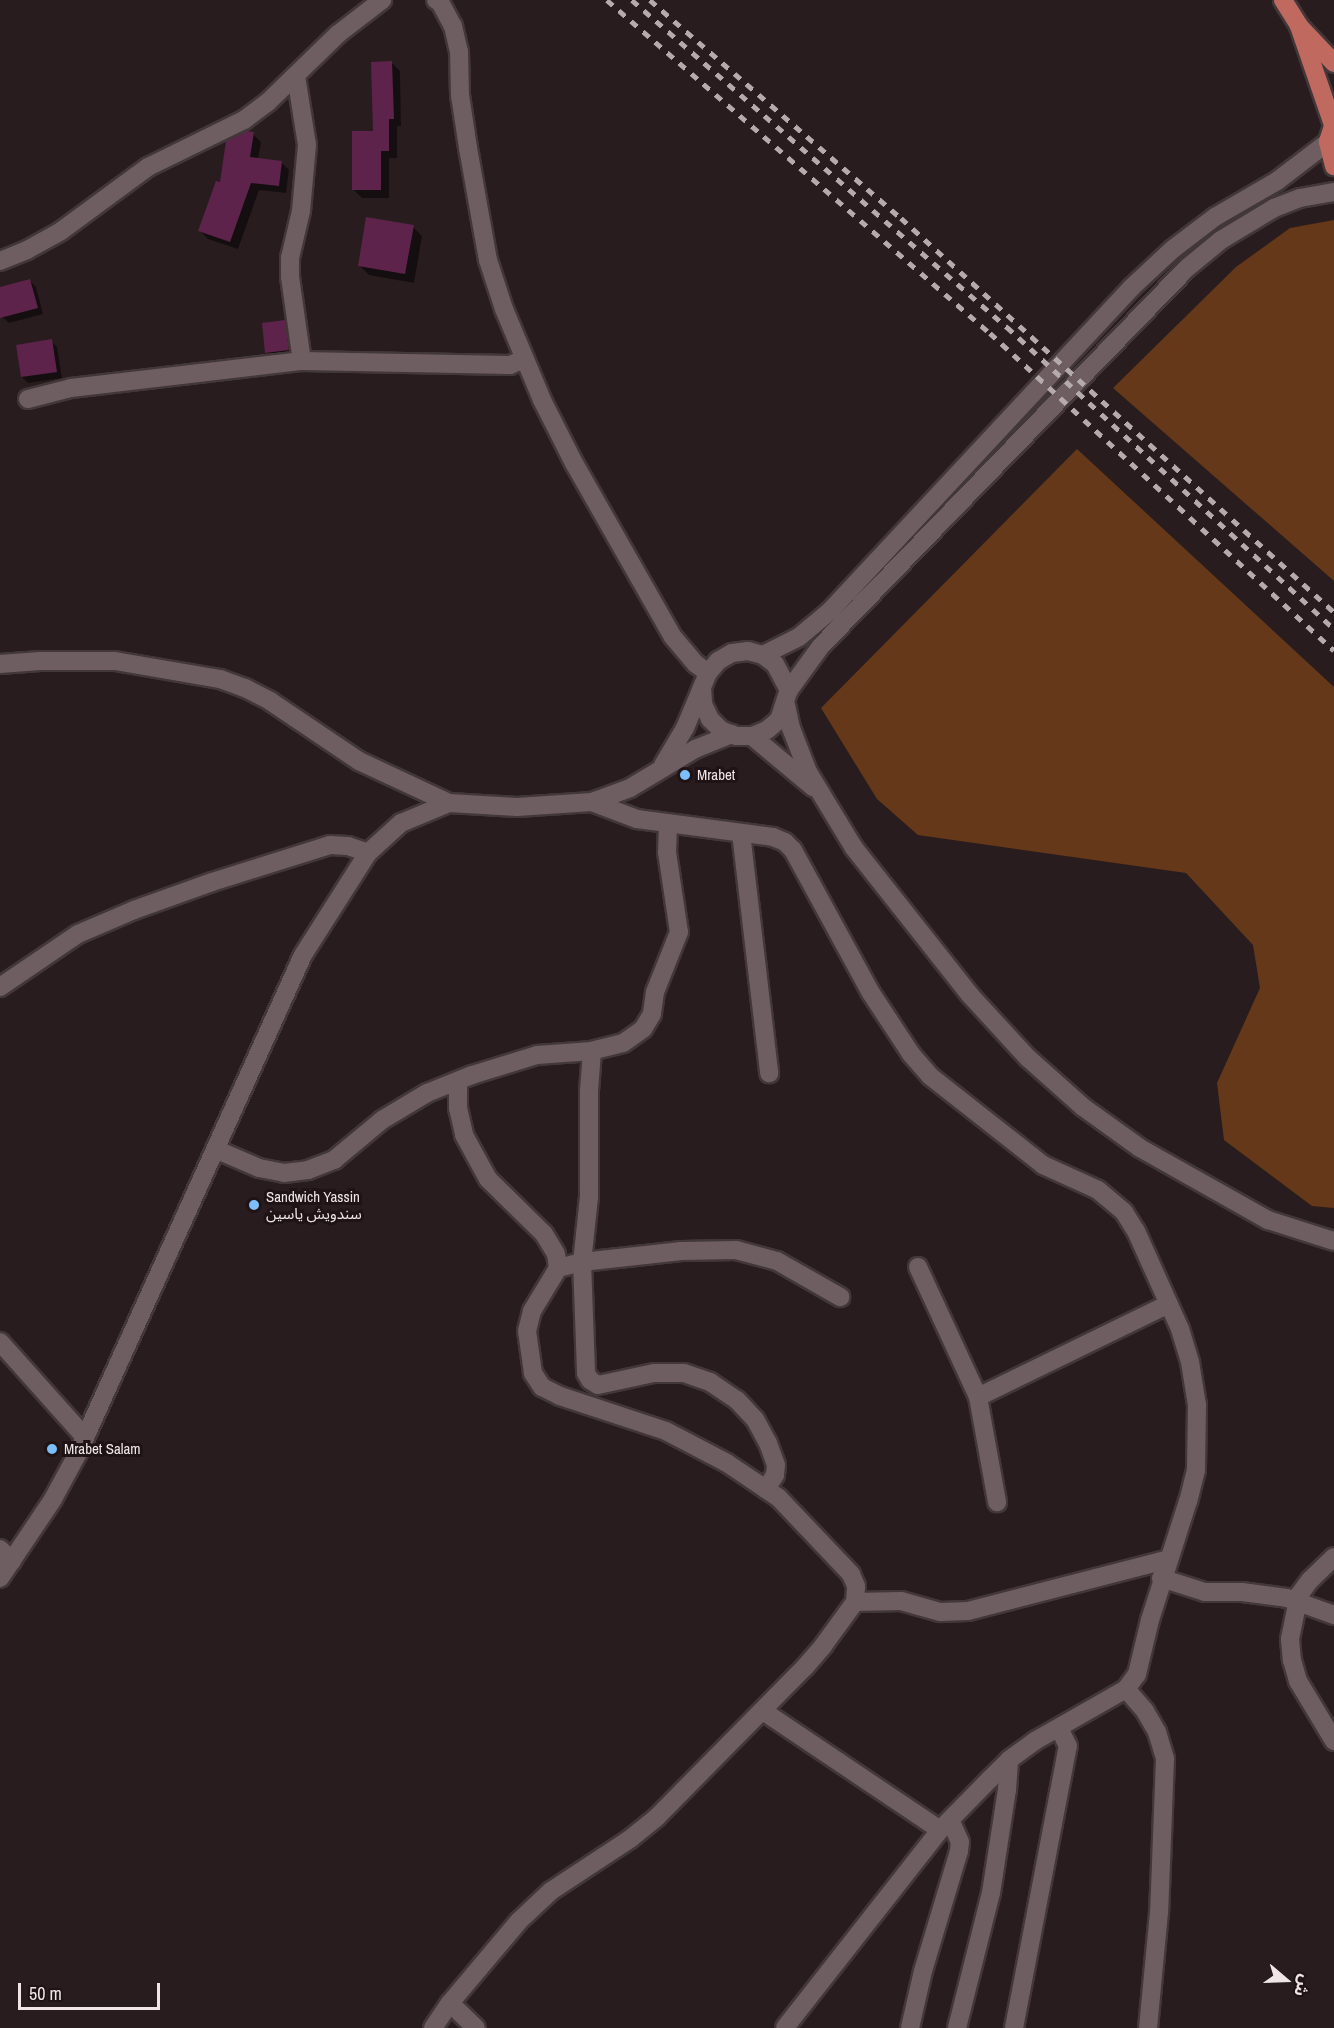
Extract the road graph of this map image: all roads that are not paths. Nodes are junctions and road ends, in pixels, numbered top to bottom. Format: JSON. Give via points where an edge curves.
{"nodes":[{"id":1,"x":382,"y":0,"type":"edge"},
{"id":2,"x":436,"y":0,"type":"edge"},
{"id":3,"x":1283,"y":0,"type":"edge"},
{"id":4,"x":1299,"y":26,"type":"junction"},
{"id":5,"x":1334,"y":63,"type":"edge"},
{"id":6,"x":296,"y":76,"type":"junction"},
{"id":7,"x":1332,"y":130,"type":"edge"},
{"id":8,"x":1334,"y":166,"type":"edge"},
{"id":9,"x":1334,"y":192,"type":"edge"},
{"id":10,"x":0,"y":261,"type":"edge"},
{"id":11,"x":1131,"y":288,"type":"junction"},
{"id":12,"x":1148,"y":306,"type":"junction"},
{"id":13,"x":524,"y":359,"type":"junction"},
{"id":14,"x":302,"y":362,"type":"junction"},
{"id":15,"x":28,"y":399,"type":"dead end"},
{"id":16,"x":918,"y":518,"type":"junction"},
{"id":17,"x":934,"y":532,"type":"junction"},
{"id":18,"x":763,"y":655,"type":"junction"},
{"id":19,"x":3,"y":666,"type":"edge"},
{"id":20,"x":705,"y":680,"type":"junction"},
{"id":21,"x":787,"y":698,"type":"junction"},
{"id":22,"x":732,"y":734,"type":"junction"},
{"id":23,"x":752,"y":736,"type":"junction"},
{"id":24,"x":661,"y":769,"type":"junction"},
{"id":25,"x":819,"y":792,"type":"junction"},
{"id":26,"x":592,"y":802,"type":"junction"},
{"id":27,"x":450,"y":803,"type":"junction"},
{"id":28,"x":668,"y":825,"type":"junction"},
{"id":29,"x":741,"y":833,"type":"junction"},
{"id":30,"x":368,"y":853,"type":"junction"},
{"id":31,"x":0,"y":987,"type":"edge"},
{"id":32,"x":592,"y":1051,"type":"junction"},
{"id":33,"x":769,"y":1073,"type":"dead end"},
{"id":34,"x":458,"y":1081,"type":"junction"},
{"id":35,"x":215,"y":1149,"type":"junction"},
{"id":36,"x":1334,"y":1241,"type":"edge"},
{"id":37,"x":582,"y":1262,"type":"junction"},
{"id":38,"x":918,"y":1267,"type":"dead end"},
{"id":39,"x":558,"y":1268,"type":"junction"},
{"id":40,"x":840,"y":1297,"type":"dead end"},
{"id":41,"x":1169,"y":1304,"type":"junction"},
{"id":42,"x":0,"y":1342,"type":"edge"},
{"id":43,"x":589,"y":1378,"type":"junction"},
{"id":44,"x":560,"y":1396,"type":"junction"},
{"id":45,"x":978,"y":1397,"type":"junction"},
{"id":46,"x":86,"y":1437,"type":"junction"},
{"id":47,"x":766,"y":1489,"type":"junction"},
{"id":48,"x":997,"y":1502,"type":"dead end"},
{"id":49,"x":6,"y":1555,"type":"edge"},
{"id":50,"x":1334,"y":1557,"type":"edge"},
{"id":51,"x":1169,"y":1559,"type":"junction"},
{"id":52,"x":0,"y":1578,"type":"edge"},
{"id":53,"x":1161,"y":1578,"type":"junction"},
{"id":54,"x":1297,"y":1601,"type":"junction"},
{"id":55,"x":855,"y":1602,"type":"junction"},
{"id":56,"x":1334,"y":1615,"type":"edge"},
{"id":57,"x":1126,"y":1689,"type":"junction"},
{"id":58,"x":763,"y":1711,"type":"junction"},
{"id":59,"x":1059,"y":1728,"type":"junction"},
{"id":60,"x":1334,"y":1741,"type":"edge"},
{"id":61,"x":1009,"y":1760,"type":"junction"},
{"id":62,"x":945,"y":1825,"type":"junction"},
{"id":63,"x":450,"y":2003,"type":"junction"},
{"id":64,"x":433,"y":2028,"type":"edge"},
{"id":65,"x":476,"y":2028,"type":"edge"},
{"id":66,"x":784,"y":2028,"type":"edge"},
{"id":67,"x":910,"y":2028,"type":"edge"},
{"id":68,"x":957,"y":2028,"type":"edge"},
{"id":69,"x":1006,"y":2028,"type":"edge"},
{"id":70,"x":1014,"y":2028,"type":"edge"},
{"id":71,"x":1019,"y":2028,"type":"edge"},
{"id":72,"x":1148,"y":2028,"type":"edge"}],
"edges":[{"from":1,"to":6,"type":"street","via":[[338,34]]},
{"from":2,"to":13,"type":"street","via":[[453,26],[459,51],[460,95],[488,260]]},
{"from":3,"to":4,"type":"main road"},
{"from":4,"to":5,"type":"main road"},
{"from":4,"to":7,"type":"main road"},
{"from":6,"to":10,"type":"street","via":[[244,120],[148,167],[60,231]]},
{"from":6,"to":14,"type":"street","via":[[307,145],[302,211],[290,258],[290,277]]},
{"from":7,"to":8,"type":"main road"},
{"from":7,"to":11,"type":"street","via":[[1277,181],[1215,217]]},
{"from":9,"to":12,"type":"street","via":[[1300,198],[1250,221],[1187,268]]},
{"from":11,"to":12,"type":"street"},
{"from":11,"to":16,"type":"street"},
{"from":12,"to":17,"type":"street"},
{"from":13,"to":14,"type":"street","via":[[510,365]]},
{"from":13,"to":20,"type":"street","via":[[574,463],[664,621]]},
{"from":14,"to":15,"type":"street","via":[[71,388]]},
{"from":16,"to":17,"type":"street"},
{"from":16,"to":18,"type":"street","via":[[816,625]]},
{"from":17,"to":21,"type":"street","via":[[821,646]]},
{"from":18,"to":20,"type":"street","via":[[748,651],[732,653],[718,661]]},
{"from":18,"to":21,"type":"street","via":[[775,664]]},
{"from":19,"to":27,"type":"street","via":[[40,661],[116,661],[220,680],[270,701],[359,761]]},
{"from":20,"to":22,"type":"street","via":[[703,704],[710,719]]},
{"from":20,"to":24,"type":"street","via":[[686,728]]},
{"from":21,"to":23,"type":"street","via":[[773,725]]},
{"from":21,"to":25,"type":"street","via":[[798,750]]},
{"from":22,"to":23,"type":"street"},
{"from":22,"to":24,"type":"street"},
{"from":23,"to":25,"type":"street"},
{"from":24,"to":26,"type":"street","via":[[630,788]]},
{"from":25,"to":36,"type":"street","via":[[854,848],[970,995],[1028,1058],[1067,1093],[1140,1148],[1213,1192],[1268,1220]]},
{"from":26,"to":27,"type":"street","via":[[517,807]]},
{"from":26,"to":28,"type":"street","via":[[637,819]]},
{"from":27,"to":30,"type":"street","via":[[401,823]]},
{"from":28,"to":29,"type":"street"},
{"from":28,"to":32,"type":"street","via":[[667,852],[679,932],[655,992],[652,1014],[635,1036]]},
{"from":29,"to":33,"type":"street"},
{"from":29,"to":41,"type":"street","via":[[773,837],[793,850],[871,993],[930,1076],[1043,1165],[1098,1190],[1124,1212]]},
{"from":30,"to":31,"type":"street","via":[[330,845],[134,910],[78,934]]},
{"from":30,"to":35,"type":"street","via":[[303,955]]},
{"from":32,"to":34,"type":"street","via":[[537,1056]]},
{"from":32,"to":37,"type":"street","via":[[589,1197]]},
{"from":34,"to":35,"type":"street","via":[[382,1120],[334,1160],[308,1170],[284,1173],[259,1168]]},
{"from":34,"to":39,"type":"street","via":[[464,1135],[488,1179],[544,1234],[556,1254]]},
{"from":35,"to":46,"type":"street"},
{"from":37,"to":39,"type":"street"},
{"from":37,"to":40,"type":"street","via":[[681,1251],[736,1250],[777,1261]]},
{"from":37,"to":43,"type":"street"},
{"from":38,"to":45,"type":"street"},
{"from":39,"to":44,"type":"street","via":[[532,1311],[527,1331],[533,1373],[542,1387]]},
{"from":41,"to":45,"type":"street"},
{"from":41,"to":51,"type":"street","via":[[1190,1362],[1198,1438],[1196,1470]]},
{"from":42,"to":46,"type":"street"},
{"from":43,"to":44,"type":"street"},
{"from":43,"to":47,"type":"street","via":[[598,1385],[654,1373],[684,1373],[710,1382],[737,1400],[755,1419],[768,1443],[776,1465]]},
{"from":44,"to":47,"type":"street","via":[[666,1431]]},
{"from":45,"to":48,"type":"street"},
{"from":46,"to":49,"type":"street","via":[[53,1499]]},
{"from":47,"to":55,"type":"street","via":[[793,1511],[851,1574],[856,1586]]},
{"from":49,"to":52,"type":"street"},
{"from":50,"to":54,"type":"street","via":[[1310,1580]]},
{"from":51,"to":53,"type":"street"},
{"from":51,"to":55,"type":"street","via":[[968,1611],[940,1612],[901,1601]]},
{"from":53,"to":54,"type":"street","via":[[1204,1592],[1267,1594]]},
{"from":53,"to":57,"type":"street","via":[[1143,1657]]},
{"from":54,"to":56,"type":"street"},
{"from":54,"to":60,"type":"street","via":[[1290,1639],[1292,1660],[1298,1681]]},
{"from":55,"to":58,"type":"street","via":[[824,1647]]},
{"from":57,"to":59,"type":"street"},
{"from":57,"to":72,"type":"street","via":[[1157,1732],[1165,1759],[1159,1912]]},
{"from":58,"to":62,"type":"street"},
{"from":58,"to":63,"type":"street","via":[[657,1817],[551,1891]]},
{"from":59,"to":61,"type":"street"},
{"from":59,"to":70,"type":"street","via":[[1068,1746]]},
{"from":61,"to":62,"type":"street"},
{"from":61,"to":68,"type":"street","via":[[991,1893]]},
{"from":62,"to":66,"type":"street"},
{"from":62,"to":67,"type":"street","via":[[960,1842],[959,1851]]},
{"from":63,"to":64,"type":"street"},
{"from":63,"to":65,"type":"street"},
{"from":69,"to":70,"type":"street"},
{"from":70,"to":71,"type":"street"}]}
